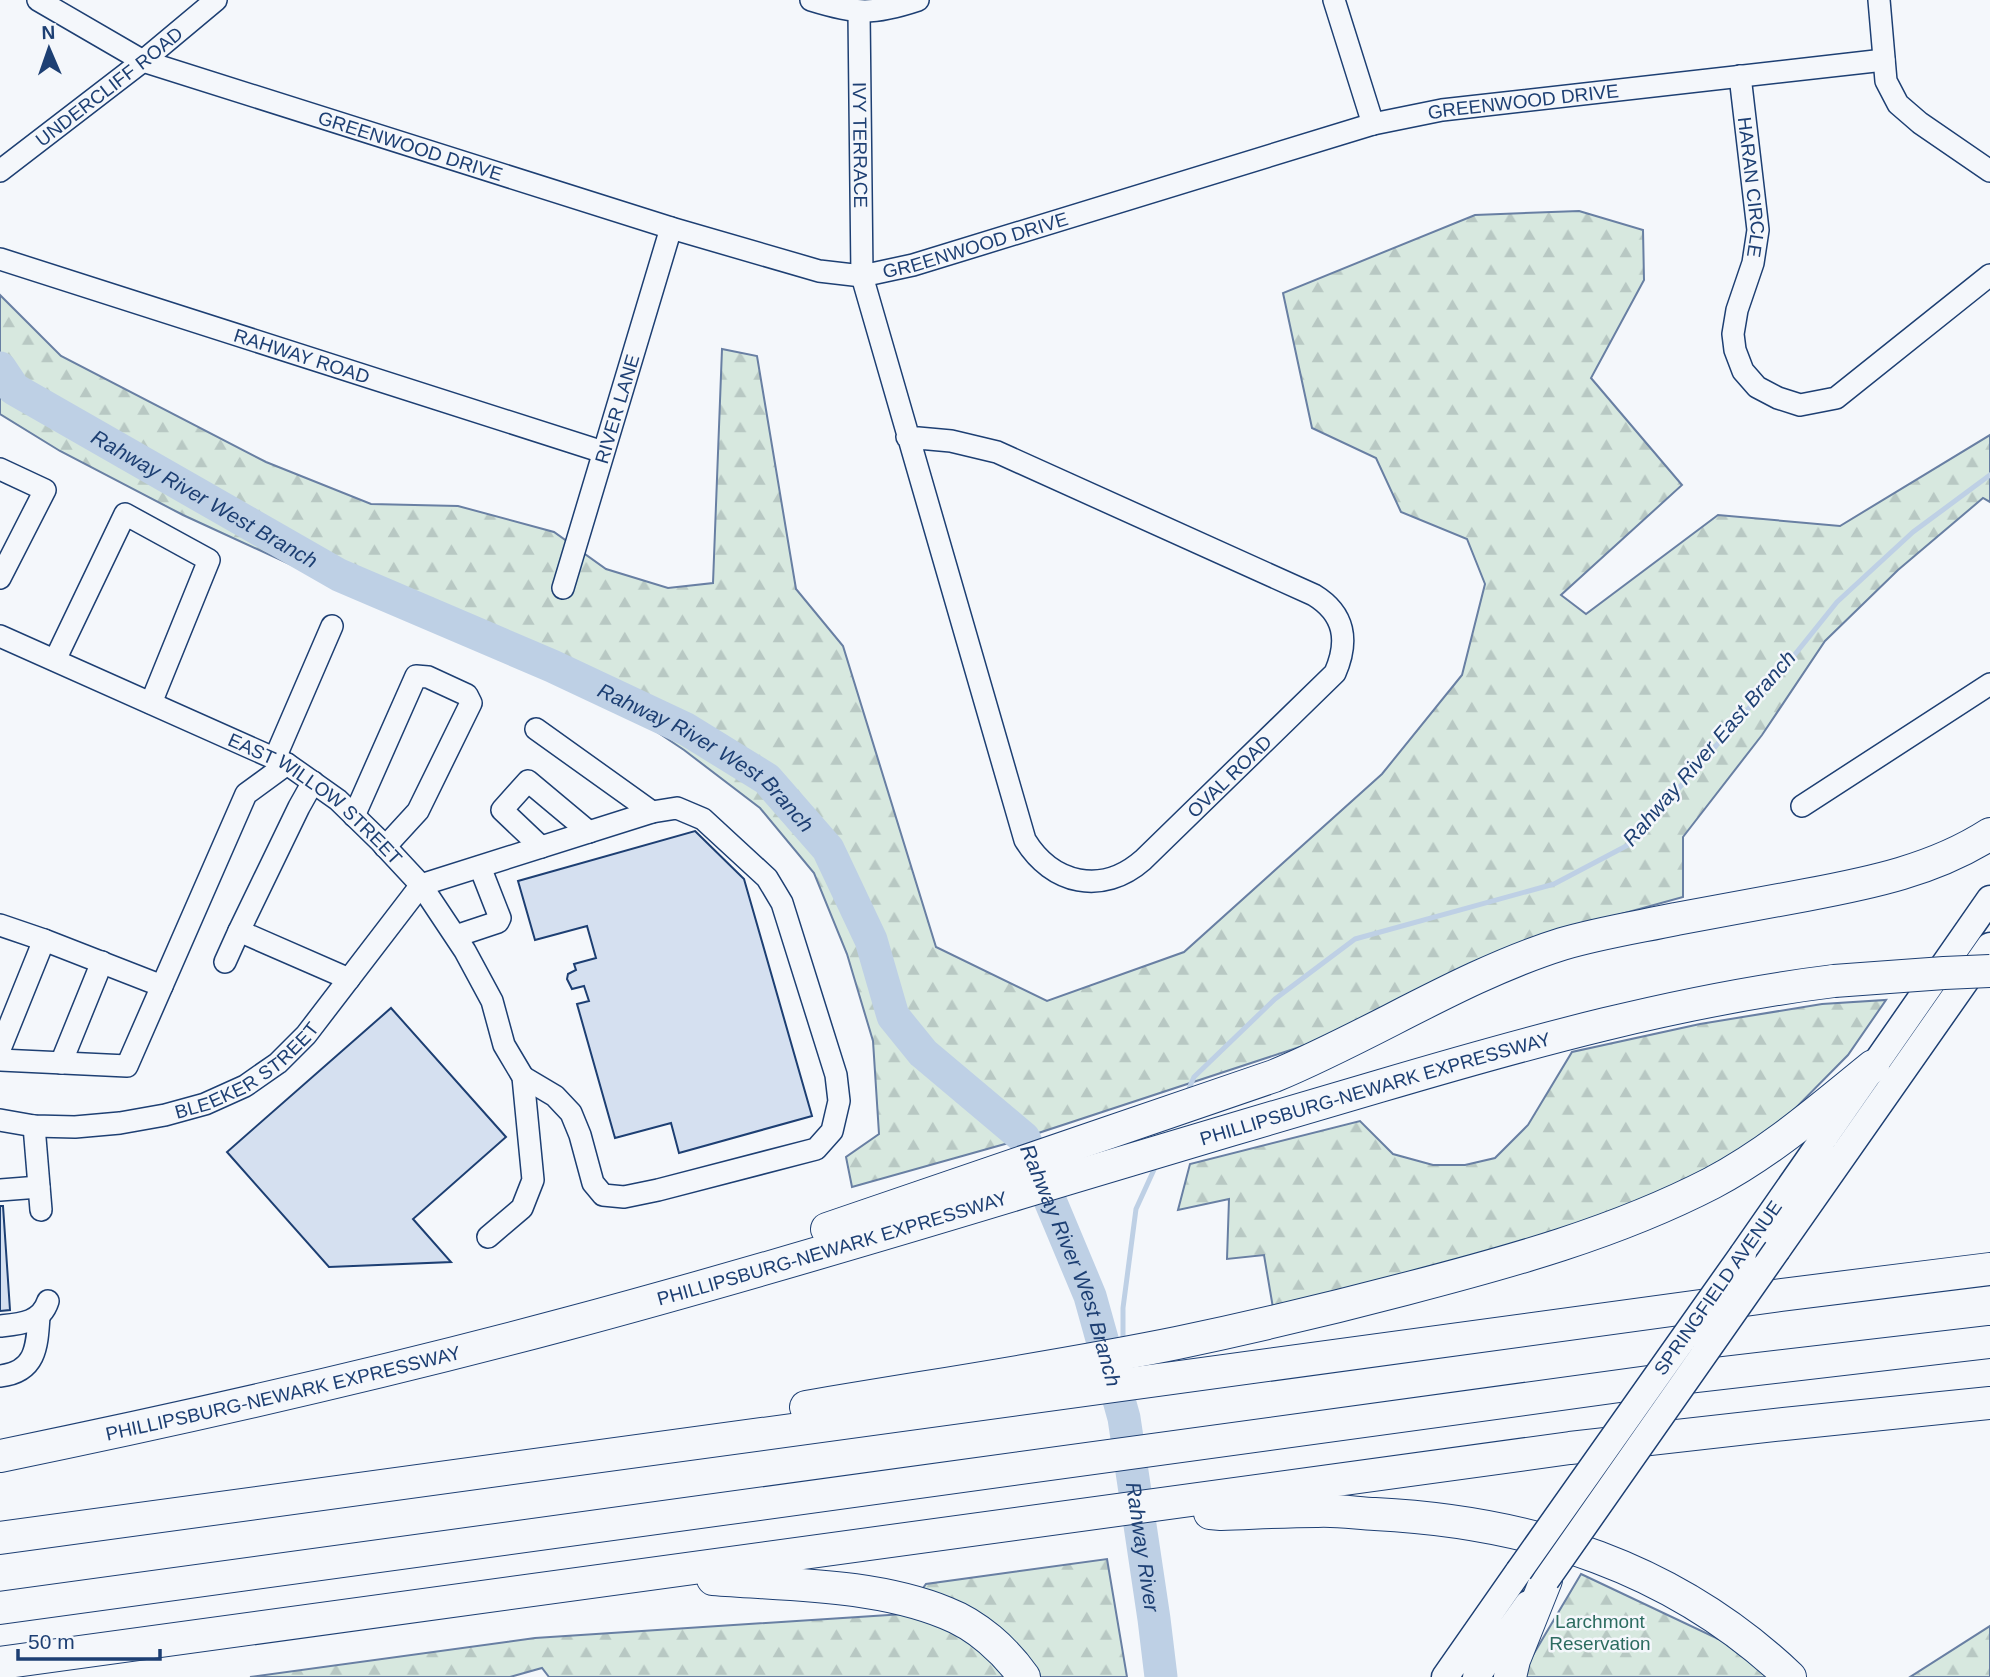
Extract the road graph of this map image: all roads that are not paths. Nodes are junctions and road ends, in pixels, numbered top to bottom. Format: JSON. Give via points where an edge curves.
{"nodes":[{"id":1,"x":38,"y":0,"type":"edge"},
{"id":2,"x":216,"y":0,"type":"edge"},
{"id":3,"x":811,"y":0,"type":"edge"},
{"id":4,"x":918,"y":0,"type":"edge"},
{"id":5,"x":1334,"y":0,"type":"edge"},
{"id":6,"x":1879,"y":0,"type":"edge"},
{"id":7,"x":859,"y":12,"type":"junction"},
{"id":8,"x":143,"y":61,"type":"junction"},
{"id":9,"x":1884,"y":61,"type":"junction"},
{"id":10,"x":1740,"y":76,"type":"junction"},
{"id":11,"x":1373,"y":124,"type":"junction"},
{"id":12,"x":0,"y":171,"type":"edge"},
{"id":13,"x":1990,"y":171,"type":"edge"},
{"id":14,"x":671,"y":228,"type":"junction"},
{"id":15,"x":0,"y":260,"type":"edge"},
{"id":16,"x":1990,"y":275,"type":"edge"},
{"id":17,"x":862,"y":276,"type":"junction"},
{"id":18,"x":907,"y":437,"type":"junction"},
{"id":19,"x":603,"y":452,"type":"junction"},
{"id":20,"x":0,"y":469,"type":"edge"},
{"id":21,"x":0,"y":578,"type":"edge"},
{"id":22,"x":563,"y":588,"type":"dead end"},
{"id":23,"x":332,"y":626,"type":"dead end"},
{"id":24,"x":0,"y":636,"type":"edge"},
{"id":25,"x":55,"y":660,"type":"junction"},
{"id":26,"x":1990,"y":684,"type":"edge"},
{"id":27,"x":151,"y":703,"type":"junction"},
{"id":28,"x":536,"y":729,"type":"dead end"},
{"id":29,"x":281,"y":761,"type":"junction"},
{"id":30,"x":313,"y":782,"type":"junction"},
{"id":31,"x":1802,"y":806,"type":"dead end"},
{"id":32,"x":652,"y":812,"type":"junction"},
{"id":33,"x":354,"y":816,"type":"junction"},
{"id":34,"x":589,"y":832,"type":"junction"},
{"id":35,"x":1990,"y":834,"type":"edge"},
{"id":36,"x":385,"y":846,"type":"junction"},
{"id":37,"x":541,"y":847,"type":"junction"},
{"id":38,"x":480,"y":867,"type":"junction"},
{"id":39,"x":421,"y":886,"type":"junction"},
{"id":40,"x":1990,"y":899,"type":"edge"},
{"id":41,"x":0,"y":925,"type":"edge"},
{"id":42,"x":239,"y":931,"type":"junction"},
{"id":43,"x":456,"y":936,"type":"junction"},
{"id":44,"x":44,"y":940,"type":"junction"},
{"id":45,"x":1990,"y":946,"type":"edge"},
{"id":46,"x":102,"y":962,"type":"junction"},
{"id":47,"x":225,"y":962,"type":"dead end"},
{"id":48,"x":1990,"y":971,"type":"edge"},
{"id":49,"x":349,"y":979,"type":"junction"},
{"id":50,"x":162,"y":986,"type":"junction"},
{"id":51,"x":0,"y":1049,"type":"edge"},
{"id":52,"x":0,"y":1060,"type":"edge"},
{"id":53,"x":61,"y":1063,"type":"junction"},
{"id":54,"x":1873,"y":1066,"type":"junction"},
{"id":55,"x":523,"y":1077,"type":"junction"},
{"id":56,"x":0,"y":1120,"type":"edge"},
{"id":57,"x":34,"y":1126,"type":"junction"},
{"id":58,"x":1021,"y":1178,"type":"junction"},
{"id":59,"x":39,"y":1187,"type":"junction"},
{"id":60,"x":0,"y":1190,"type":"edge"},
{"id":61,"x":41,"y":1210,"type":"dead end"},
{"id":62,"x":488,"y":1237,"type":"dead end"},
{"id":63,"x":1990,"y":1269,"type":"edge"},
{"id":64,"x":0,"y":1326,"type":"edge"},
{"id":65,"x":1990,"y":1342,"type":"edge"},
{"id":66,"x":0,"y":1376,"type":"edge"},
{"id":67,"x":1081,"y":1376,"type":"junction"},
{"id":68,"x":1990,"y":1403,"type":"edge"},
{"id":69,"x":0,"y":1455,"type":"edge"},
{"id":70,"x":1199,"y":1505,"type":"junction"},
{"id":71,"x":0,"y":1538,"type":"edge"},
{"id":72,"x":653,"y":1574,"type":"junction"},
{"id":73,"x":1532,"y":1576,"type":"junction"},
{"id":74,"x":0,"y":1608,"type":"edge"},
{"id":75,"x":0,"y":1663,"type":"edge"},
{"id":76,"x":1024,"y":1677,"type":"edge"},
{"id":77,"x":1445,"y":1677,"type":"edge"},
{"id":78,"x":1476,"y":1677,"type":"edge"},
{"id":79,"x":1510,"y":1677,"type":"edge"},
{"id":80,"x":1790,"y":1677,"type":"edge"}],
"edges":[{"from":1,"to":8,"type":"street","name":"GREENWOOD DRIVE"},
{"from":2,"to":8,"type":"street","name":"UNDERCLIFF ROAD"},
{"from":3,"to":7,"type":"street"},
{"from":4,"to":7,"type":"street","via":[[888,10]]},
{"from":5,"to":11,"type":"street"},
{"from":6,"to":9,"type":"street"},
{"from":7,"to":17,"type":"street","name":"IVY TERRACE"},
{"from":8,"to":12,"type":"street","name":"UNDERCLIFF ROAD"},
{"from":8,"to":14,"type":"street","name":"GREENWOOD DRIVE"},
{"from":9,"to":10,"type":"street","name":"GREENWOOD DRIVE"},
{"from":9,"to":13,"type":"street","via":[[1886,81],[1898,104]]},
{"from":10,"to":11,"type":"street","name":"GREENWOOD DRIVE","via":[[1442,110]]},
{"from":10,"to":16,"type":"street","name":"HARAN CIRCLE","via":[[1758,230],[1733,334],[1743,370],[1757,387],[1800,405],[1836,398]]},
{"from":11,"to":17,"type":"street","name":"GREENWOOD DRIVE","via":[[913,265]]},
{"from":14,"to":17,"type":"street","name":"GREENWOOD DRIVE","via":[[819,271]]},
{"from":14,"to":19,"type":"street","name":"RIVER LANE"},
{"from":15,"to":19,"type":"street","name":"RAHWAY ROAD"},
{"from":17,"to":18,"type":"street","name":"OVAL ROAD"},
{"from":18,"to":18,"type":"street","name":"OVAL ROAD","via":[[997,452],[1314,595],[1340,624],[1344,641],[1335,673],[1135,867],[1108,880],[1085,881],[1056,872],[1043,864],[1025,839]]},
{"from":19,"to":22,"type":"street","name":"RIVER LANE"},
{"from":20,"to":21,"type":"street","via":[[45,490]]},
{"from":23,"to":29,"type":"street"},
{"from":24,"to":25,"type":"street","name":"EAST WILLOW STREET"},
{"from":25,"to":27,"type":"street","name":"EAST WILLOW STREET"},
{"from":25,"to":27,"type":"street","via":[[125,514],[209,560]]},
{"from":26,"to":31,"type":"street"},
{"from":27,"to":29,"type":"street","name":"EAST WILLOW STREET"},
{"from":28,"to":32,"type":"street"},
{"from":29,"to":30,"type":"street","name":"EAST WILLOW STREET"},
{"from":29,"to":50,"type":"street","via":[[246,794]]},
{"from":30,"to":33,"type":"street","name":"EAST WILLOW STREET"},
{"from":30,"to":42,"type":"street"},
{"from":32,"to":34,"type":"street"},
{"from":32,"to":55,"type":"street","via":[[677,808],[703,819],[767,878],[782,903],[836,1075],[839,1101],[832,1131],[816,1149],[658,1190],[624,1197],[603,1195],[593,1183],[571,1113],[555,1096]]},
{"from":33,"to":36,"type":"street","name":"EAST WILLOW STREET"},
{"from":33,"to":36,"type":"street","via":[[416,676],[467,695],[471,703],[418,811]]},
{"from":34,"to":37,"type":"street"},
{"from":34,"to":37,"type":"street","via":[[527,781],[502,810]]},
{"from":35,"to":58,"type":"highway","via":[[1934,862],[1881,880],[1561,945],[1494,970],[1305,1063]]},
{"from":36,"to":39,"type":"street","name":"EAST WILLOW STREET"},
{"from":37,"to":38,"type":"street"},
{"from":38,"to":39,"type":"street"},
{"from":38,"to":43,"type":"street","via":[[500,918]]},
{"from":39,"to":43,"type":"street","name":"EAST WILLOW STREET"},
{"from":39,"to":49,"type":"street","name":"BLEEKER STREET"},
{"from":40,"to":54,"type":"main road","name":"SPRINGFIELD AVENUE"},
{"from":41,"to":44,"type":"street"},
{"from":42,"to":47,"type":"street"},
{"from":42,"to":49,"type":"street"},
{"from":43,"to":55,"type":"street","name":"EAST WILLOW STREET","via":[[492,1001],[505,1045]]},
{"from":44,"to":46,"type":"street"},
{"from":44,"to":51,"type":"street"},
{"from":45,"to":73,"type":"main road","name":"SPRINGFIELD AVENUE","bridge":true,"via":[[1777,1250]]},
{"from":46,"to":50,"type":"street"},
{"from":46,"to":53,"type":"street"},
{"from":48,"to":58,"type":"highway","name":"PHILLIPSBURG-NEWARK EXPRESSWAY","bridge":true,"via":[[1835,981],[1739,995],[1441,1068],[1198,1140]]},
{"from":49,"to":57,"type":"street","name":"BLEEKER STREET","via":[[306,1035],[278,1063],[245,1086],[165,1115],[75,1127]]},
{"from":50,"to":53,"type":"street","via":[[127,1066]]},
{"from":52,"to":53,"type":"street"},
{"from":54,"to":67,"type":"highway","via":[[1761,1154],[1691,1193],[1624,1222],[1450,1277],[1176,1343]]},
{"from":54,"to":73,"type":"main road","name":"SPRINGFIELD AVENUE","bridge":true,"via":[[1742,1254]]},
{"from":55,"to":62,"type":"street","via":[[533,1180],[522,1208]]},
{"from":56,"to":57,"type":"street","name":"BLEEKER STREET"},
{"from":57,"to":59,"type":"street"},
{"from":58,"to":69,"type":"highway","name":"PHILLIPSBURG-NEWARK EXPRESSWAY","via":[[825,1229],[632,1306],[301,1390]]},
{"from":59,"to":60,"type":"street"},
{"from":59,"to":61,"type":"street"},
{"from":63,"to":67,"type":"highway","via":[[1185,1376]]},
{"from":64,"to":66,"type":"street","via":[[23,1324],[43,1309],[31,1359],[16,1374]]},
{"from":65,"to":74,"type":"highway","via":[[1650,1382]]},
{"from":67,"to":71,"type":"highway","via":[[713,1423],[544,1464]]},
{"from":68,"to":70,"type":"highway","via":[[1570,1448]]},
{"from":70,"to":72,"type":"highway","via":[[1151,1504]]},
{"from":70,"to":80,"type":"highway","via":[[1221,1514],[1319,1511],[1415,1516],[1540,1538],[1622,1567],[1687,1599],[1746,1638]]},
{"from":72,"to":75,"type":"highway"},
{"from":72,"to":76,"type":"highway","via":[[860,1591],[916,1603],[968,1624],[996,1645]]},
{"from":73,"to":77,"type":"main road","name":"SPRINGFIELD AVENUE"},
{"from":73,"to":78,"type":"main road","name":"SPRINGFIELD AVENUE"},
{"from":73,"to":79,"type":"highway"}]}
